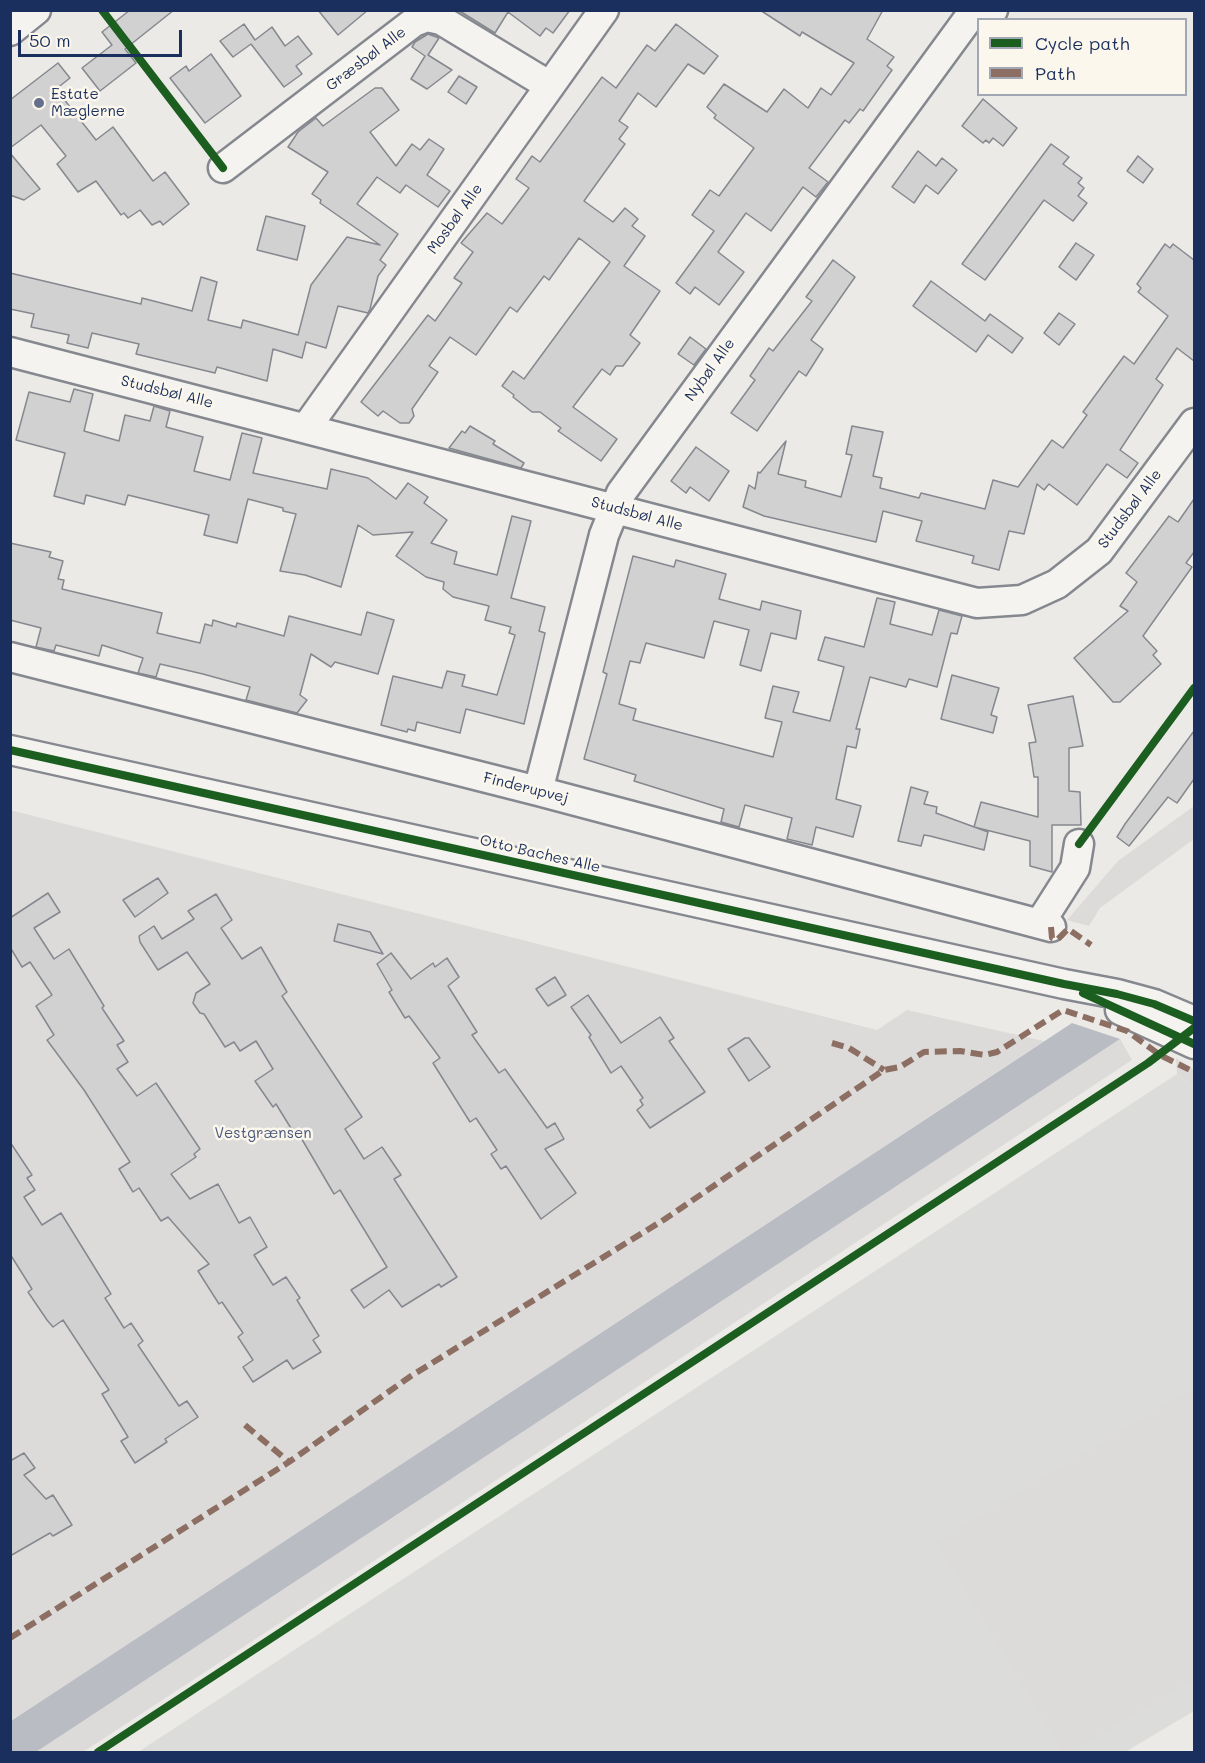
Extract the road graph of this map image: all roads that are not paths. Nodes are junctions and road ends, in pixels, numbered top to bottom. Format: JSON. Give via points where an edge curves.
{"nodes":[{"id":1,"x":36,"y":10,"type":"edge"},
{"id":2,"x":604,"y":10,"type":"edge"},
{"id":3,"x":972,"y":13,"type":"edge"},
{"id":4,"x":10,"y":31,"type":"edge"},
{"id":5,"x":550,"y":86,"type":"junction"},
{"id":6,"x":223,"y":168,"type":"dead end"},
{"id":7,"x":10,"y":352,"type":"edge"},
{"id":8,"x":1194,"y":423,"type":"edge"},
{"id":9,"x":306,"y":428,"type":"junction"},
{"id":10,"x":616,"y":507,"type":"junction"},
{"id":11,"x":10,"y":657,"type":"edge"},
{"id":12,"x":10,"y":750,"type":"edge"},
{"id":13,"x":538,"y":791,"type":"junction"},
{"id":14,"x":1079,"y":844,"type":"dead end"},
{"id":15,"x":1190,"y":1034,"type":"edge"}],
"edges":[{"from":1,"to":4,"type":"street"},
{"from":2,"to":5,"type":"street","name":"Mosbøl Alle"},
{"from":3,"to":10,"type":"street","name":"Nybøl Alle","via":[[628,483]]},
{"from":5,"to":6,"type":"street","name":"Græsbøl Alle","via":[[441,20],[428,17],[414,22]]},
{"from":5,"to":9,"type":"street","name":"Mosbøl Alle"},
{"from":7,"to":9,"type":"street","name":"Studsbøl Alle"},
{"from":8,"to":10,"type":"street","name":"Studsbøl Alle","via":[[1099,551],[1057,584],[1022,600],[977,603]]},
{"from":9,"to":10,"type":"street","name":"Studsbøl Alle"},
{"from":10,"to":13,"type":"street","name":"Nybøl Alle","via":[[604,535]]},
{"from":11,"to":13,"type":"street","name":"Finderupvej"},
{"from":12,"to":15,"type":"street","name":"Otto Baches Alle","via":[[1126,996]]},
{"from":13,"to":14,"type":"street","name":"Finderupvej","via":[[1045,925],[1076,868]]}]}
